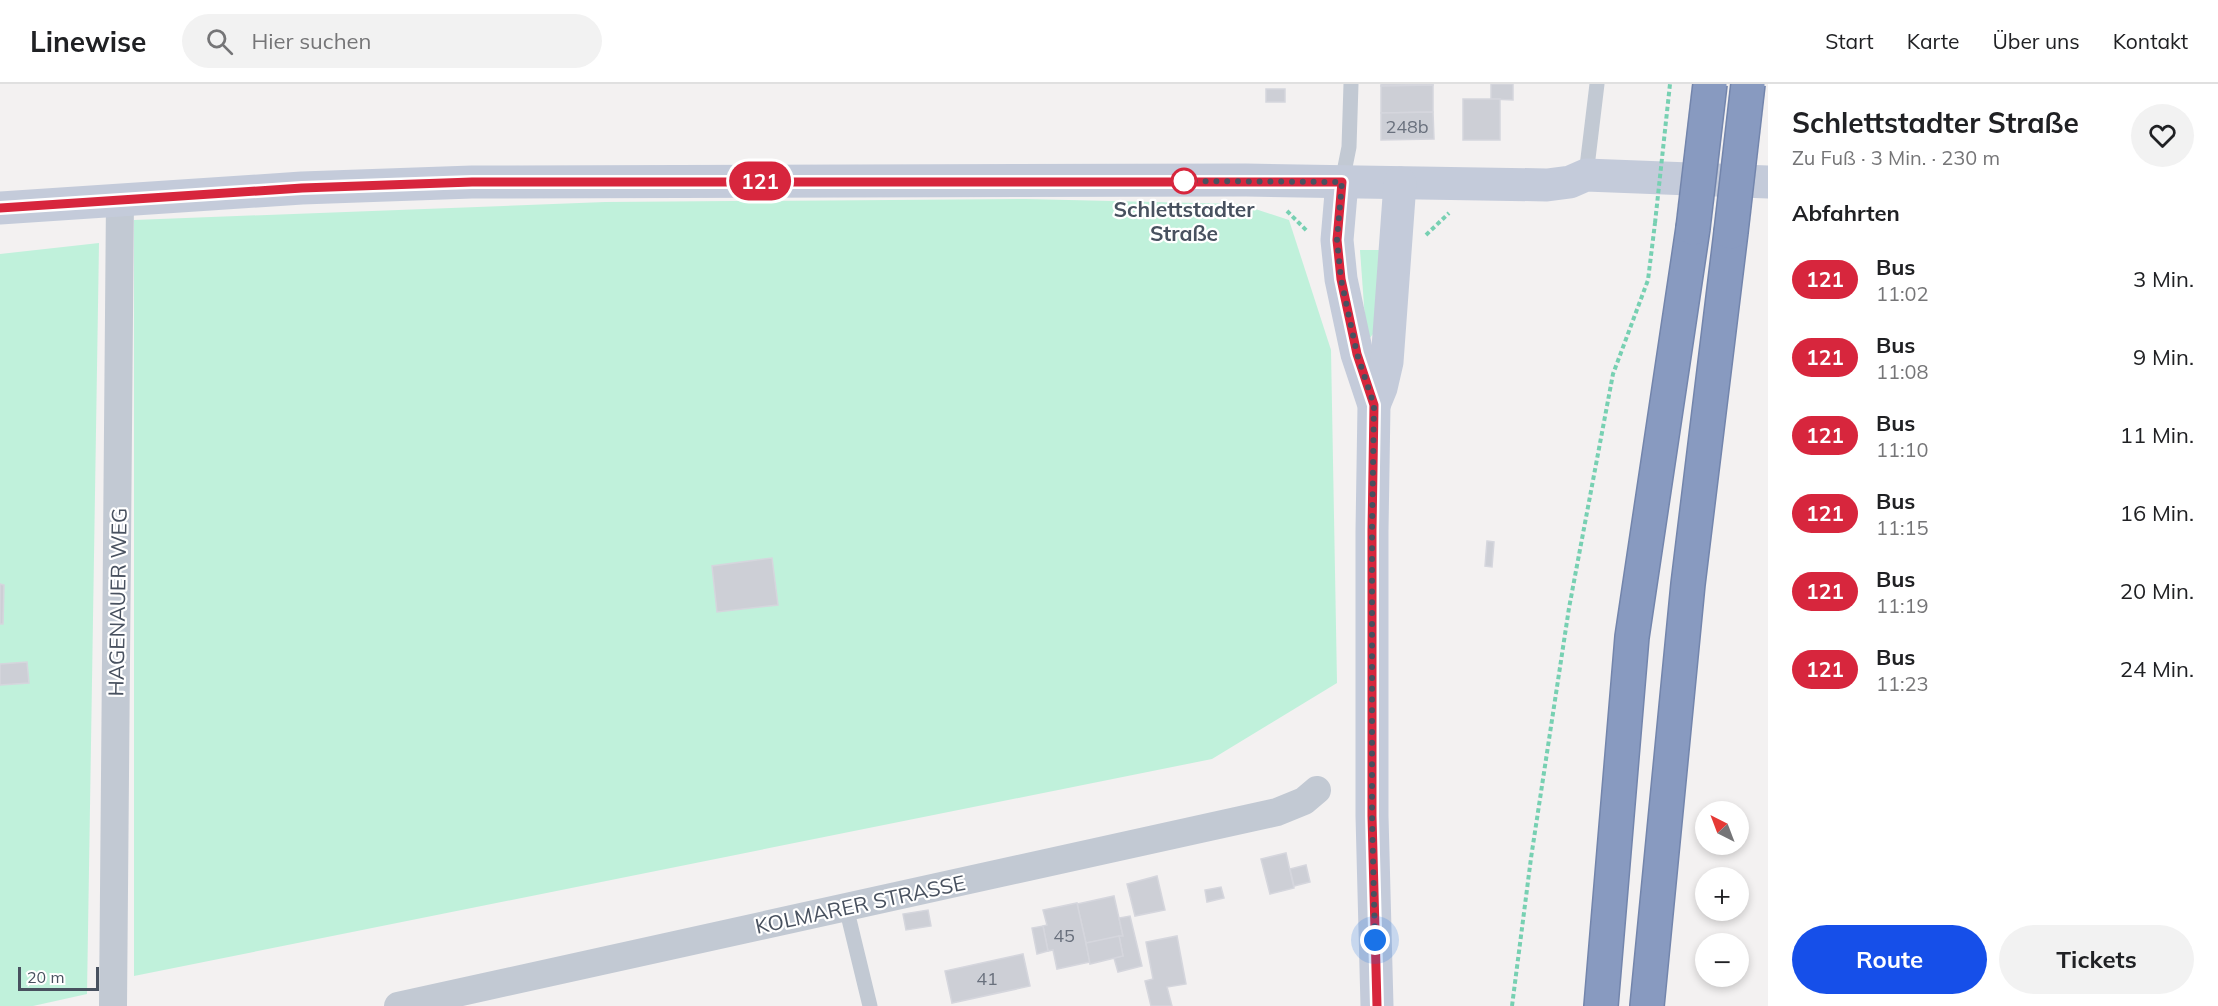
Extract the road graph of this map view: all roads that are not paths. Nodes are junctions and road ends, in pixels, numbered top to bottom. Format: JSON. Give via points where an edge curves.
{"nodes":[{"id":1,"x":1351,"y":84,"type":"edge"},
{"id":2,"x":1597,"y":84,"type":"edge"},
{"id":3,"x":1710,"y":84,"type":"edge"},
{"id":4,"x":1748,"y":84,"type":"edge"},
{"id":5,"x":1586,"y":175,"type":"junction"},
{"id":6,"x":1342,"y":182,"type":"junction"},
{"id":7,"x":1768,"y":182,"type":"edge"},
{"id":8,"x":1400,"y":183,"type":"junction"},
{"id":9,"x":120,"y":198,"type":"junction"},
{"id":10,"x":0,"y":208,"type":"edge"},
{"id":11,"x":1374,"y":405,"type":"junction"},
{"id":12,"x":1317,"y":790,"type":"dead end"},
{"id":13,"x":846,"y":907,"type":"junction"},
{"id":14,"x":113,"y":1006,"type":"edge"},
{"id":15,"x":398,"y":1006,"type":"edge"},
{"id":16,"x":870,"y":1006,"type":"edge"},
{"id":17,"x":1377,"y":1006,"type":"edge"},
{"id":18,"x":1601,"y":1006,"type":"edge"},
{"id":19,"x":1647,"y":1006,"type":"edge"}],
"edges":[{"from":1,"to":6,"type":"lane","via":[[1349,147]]},
{"from":2,"to":5,"type":"lane"},
{"from":3,"to":18,"type":"highway","bridge":true,"via":[[1693,228],[1632,637]]},
{"from":4,"to":19,"type":"highway","bridge":true,"via":[[1688,584]]},
{"from":5,"to":7,"type":"street"},
{"from":5,"to":8,"type":"street","via":[[1570,182],[1547,184]]},
{"from":6,"to":8,"type":"street"},
{"from":6,"to":9,"type":"street","via":[[472,182]]},
{"from":6,"to":11,"type":"street","via":[[1337,240],[1341,279],[1357,354]]},
{"from":8,"to":11,"type":"street","via":[[1388,362]]},
{"from":9,"to":10,"type":"street"},
{"from":9,"to":14,"type":"street","name":"HAGENAUER WEG"},
{"from":11,"to":17,"type":"street","via":[[1372,816]]},
{"from":12,"to":13,"type":"street","name":"KOLMARER STRASSE","via":[[1304,801],[1277,812]]},
{"from":13,"to":15,"type":"street","name":"KOLMARER STRASSE"},
{"from":13,"to":16,"type":"lane"}]}
